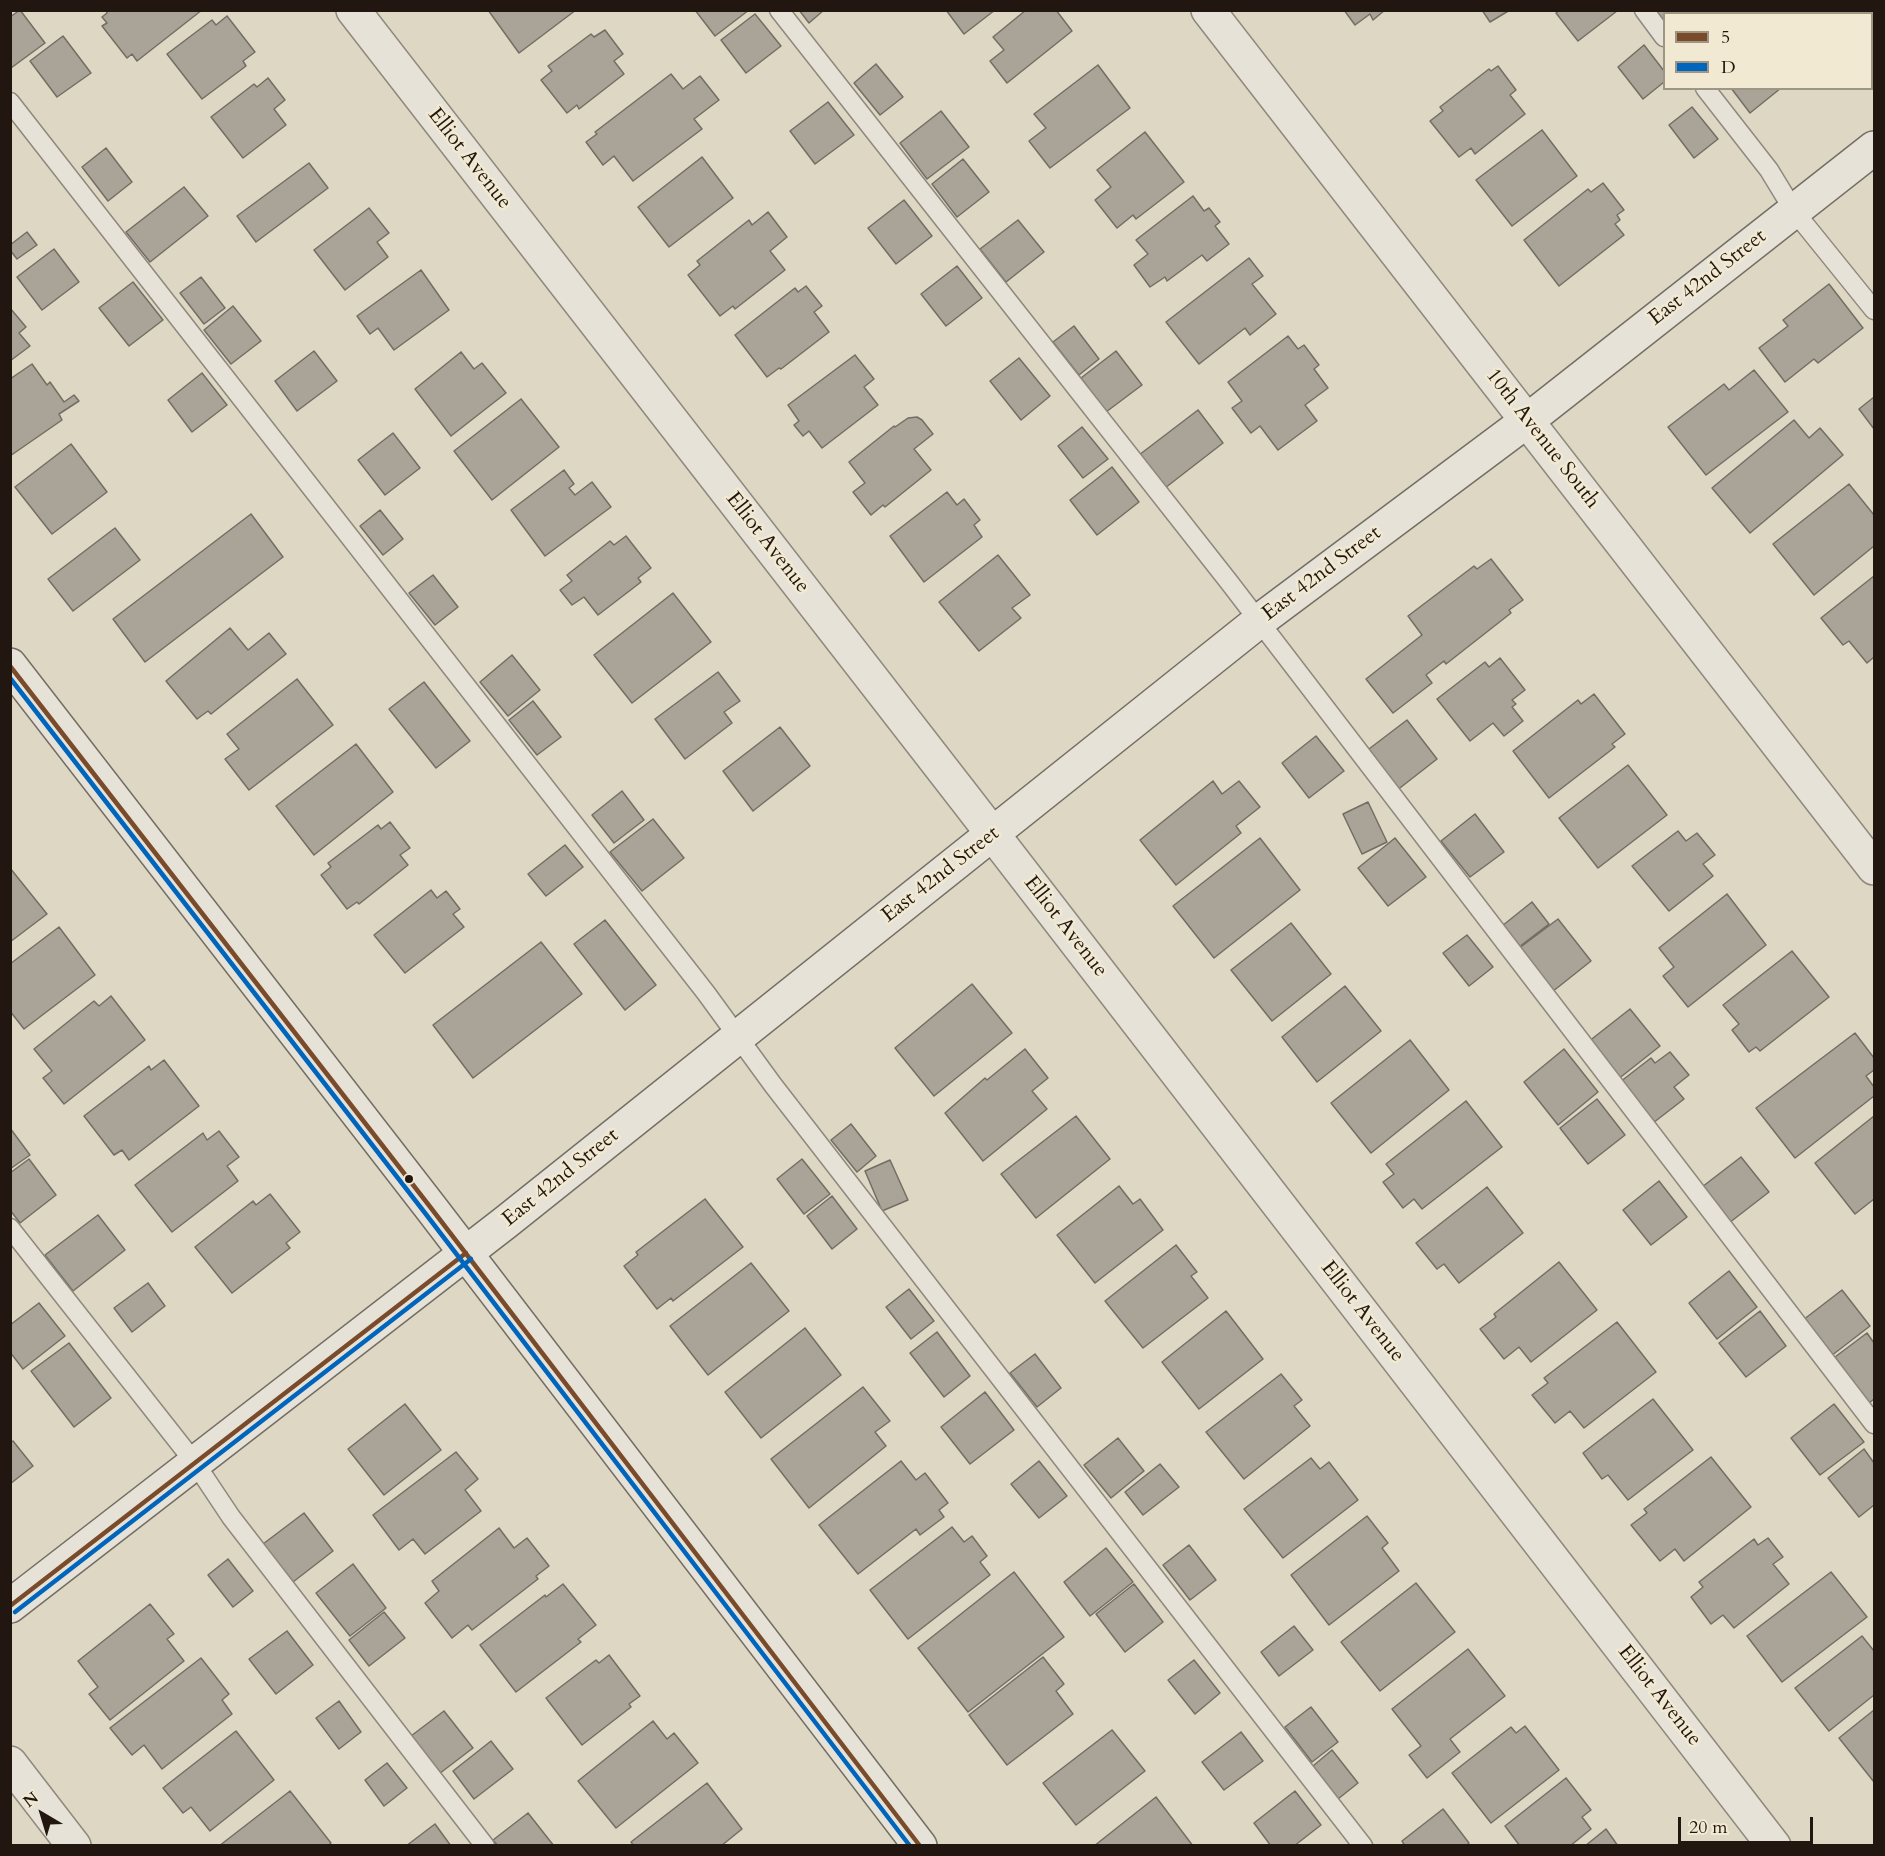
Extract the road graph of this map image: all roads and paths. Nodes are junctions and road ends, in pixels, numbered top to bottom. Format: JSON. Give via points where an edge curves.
{"nodes":[{"id":1,"x":353,"y":10,"type":"edge"},
{"id":2,"x":779,"y":10,"type":"edge"},
{"id":3,"x":1208,"y":10,"type":"edge"},
{"id":4,"x":1644,"y":10,"type":"edge"},
{"id":5,"x":1663,"y":34,"type":"edge"},
{"id":6,"x":1707,"y":90,"type":"edge"},
{"id":7,"x":10,"y":102,"type":"edge"},
{"id":8,"x":1875,"y":148,"type":"edge"},
{"id":9,"x":1794,"y":211,"type":"junction"},
{"id":10,"x":1875,"y":310,"type":"edge"},
{"id":11,"x":1528,"y":420,"type":"junction"},
{"id":12,"x":1259,"y":621,"type":"junction"},
{"id":13,"x":10,"y":665,"type":"edge"},
{"id":14,"x":993,"y":835,"type":"junction"},
{"id":15,"x":1875,"y":868,"type":"edge"},
{"id":16,"x":737,"y":1038,"type":"junction"},
{"id":17,"x":10,"y":1228,"type":"edge"},
{"id":18,"x":466,"y":1253,"type":"junction"},
{"id":19,"x":1875,"y":1424,"type":"edge"},
{"id":20,"x":195,"y":1463,"type":"junction"},
{"id":21,"x":10,"y":1606,"type":"edge"},
{"id":22,"x":10,"y":1763,"type":"edge"},
{"id":23,"x":74,"y":1845,"type":"edge"},
{"id":24,"x":485,"y":1845,"type":"edge"},
{"id":25,"x":920,"y":1845,"type":"edge"},
{"id":26,"x":1363,"y":1845,"type":"edge"},
{"id":27,"x":1774,"y":1845,"type":"edge"}],
"edges":[{"from":1,"to":14,"type":"street","name":"Elliot Avenue"},
{"from":2,"to":12,"type":"lane"},
{"from":3,"to":11,"type":"street","name":"10th Avenue South"},
{"from":4,"to":5,"type":"lane"},
{"from":6,"to":9,"type":"lane","via":[[1769,170]]},
{"from":7,"to":16,"type":"lane","via":[[699,984]]},
{"from":8,"to":9,"type":"street","name":"East 42nd Street"},
{"from":9,"to":10,"type":"lane"},
{"from":9,"to":11,"type":"street","name":"East 42nd Street"},
{"from":11,"to":12,"type":"street","name":"East 42nd Street"},
{"from":11,"to":15,"type":"street","name":"10th Avenue South"},
{"from":12,"to":14,"type":"street","name":"East 42nd Street"},
{"from":12,"to":19,"type":"lane"},
{"from":13,"to":18,"type":"street"},
{"from":14,"to":16,"type":"street","name":"East 42nd Street"},
{"from":14,"to":27,"type":"street","name":"Elliot Avenue"},
{"from":16,"to":18,"type":"street","name":"East 42nd Street"},
{"from":16,"to":26,"type":"lane"},
{"from":17,"to":20,"type":"lane"},
{"from":18,"to":20,"type":"street","name":"East 42nd Street"},
{"from":18,"to":25,"type":"street"},
{"from":20,"to":21,"type":"street","name":"East 42nd Street"},
{"from":20,"to":24,"type":"lane","via":[[231,1517]]},
{"from":22,"to":23,"type":"street"}]}
